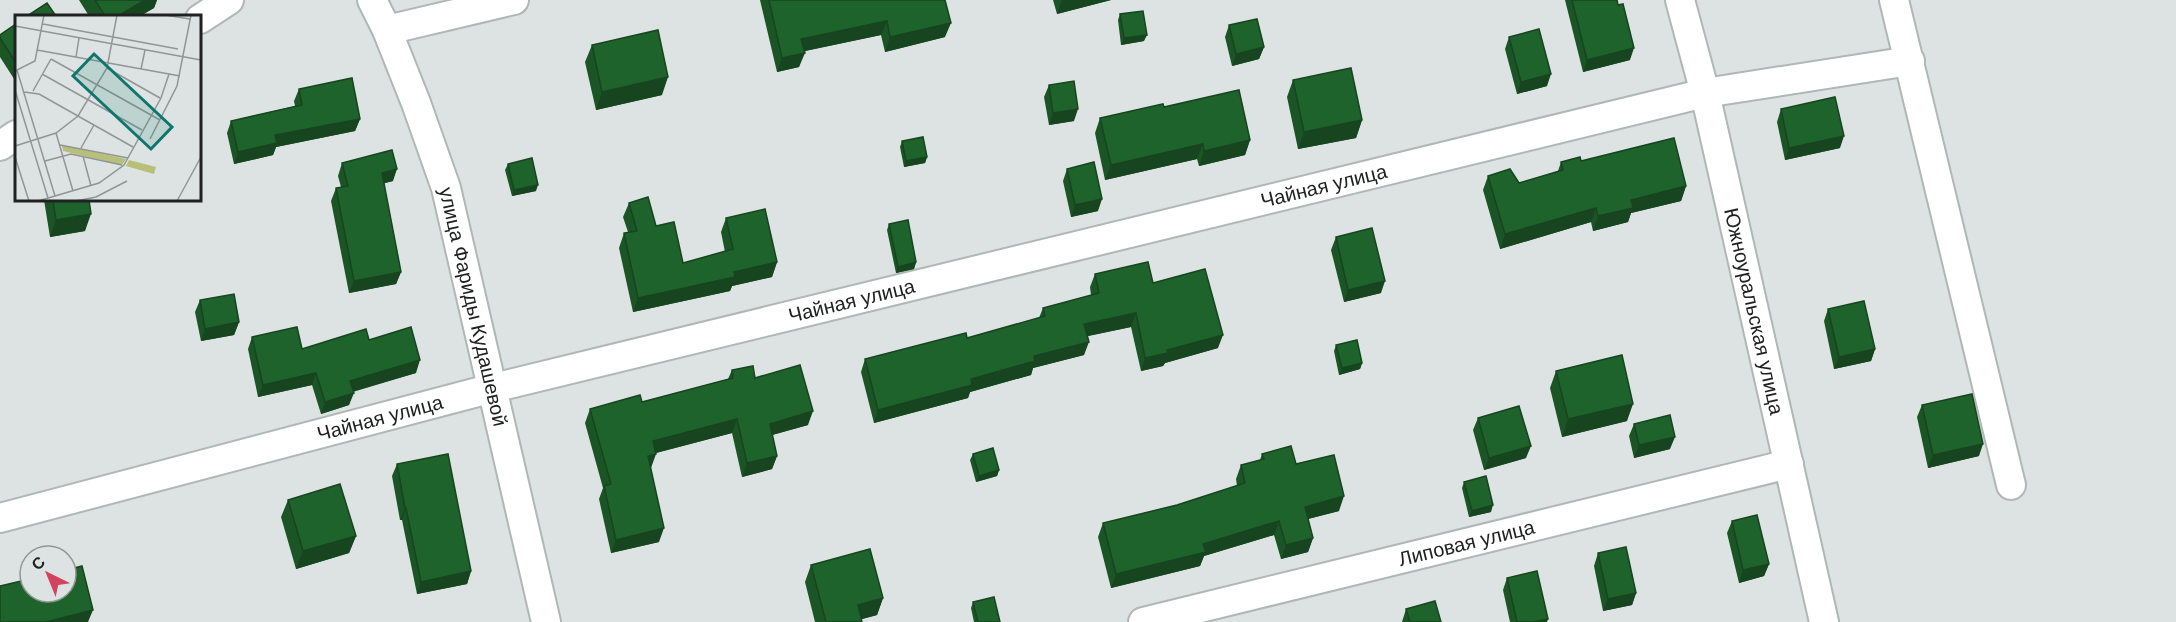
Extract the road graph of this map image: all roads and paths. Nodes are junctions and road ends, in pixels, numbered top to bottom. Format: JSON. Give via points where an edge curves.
{"nodes":[{"id":1,"x":229,"y":0,"type":"edge"},
{"id":2,"x":372,"y":0,"type":"edge"},
{"id":3,"x":514,"y":0,"type":"edge"},
{"id":4,"x":1680,"y":0,"type":"edge"},
{"id":5,"x":1894,"y":0,"type":"edge"},
{"id":6,"x":201,"y":18,"type":"edge"},
{"id":7,"x":387,"y":30,"type":"junction"},
{"id":8,"x":1910,"y":61,"type":"junction"},
{"id":9,"x":1705,"y":93,"type":"junction"},
{"id":10,"x":15,"y":136,"type":"edge"},
{"id":11,"x":0,"y":146,"type":"edge"},
{"id":12,"x":493,"y":388,"type":"junction"},
{"id":13,"x":1789,"y":464,"type":"junction"},
{"id":14,"x":2011,"y":485,"type":"dead end"},
{"id":15,"x":0,"y":518,"type":"edge"},
{"id":16,"x":546,"y":622,"type":"edge"},
{"id":17,"x":1143,"y":622,"type":"edge"},
{"id":18,"x":1824,"y":622,"type":"edge"}],
"edges":[{"from":1,"to":6,"type":"street"},
{"from":2,"to":7,"type":"street","name":"улица Фариды Кудашевой"},
{"from":3,"to":7,"type":"street"},
{"from":4,"to":9,"type":"street","name":"Южноуральская улица"},
{"from":5,"to":8,"type":"street"},
{"from":7,"to":12,"type":"street","name":"улица Фариды Кудашевой","via":[[446,188]]},
{"from":8,"to":9,"type":"street","name":"Чайная улица"},
{"from":8,"to":14,"type":"street"},
{"from":9,"to":12,"type":"street","name":"Чайная улица"},
{"from":9,"to":13,"type":"street","name":"Южноуральская улица"},
{"from":10,"to":11,"type":"street"},
{"from":12,"to":15,"type":"street","name":"Чайная улица"},
{"from":12,"to":16,"type":"street","name":"улица Фариды Кудашевой"},
{"from":13,"to":17,"type":"street","name":"Липовая улица"},
{"from":13,"to":18,"type":"street","name":"Южноуральская улица"}]}
